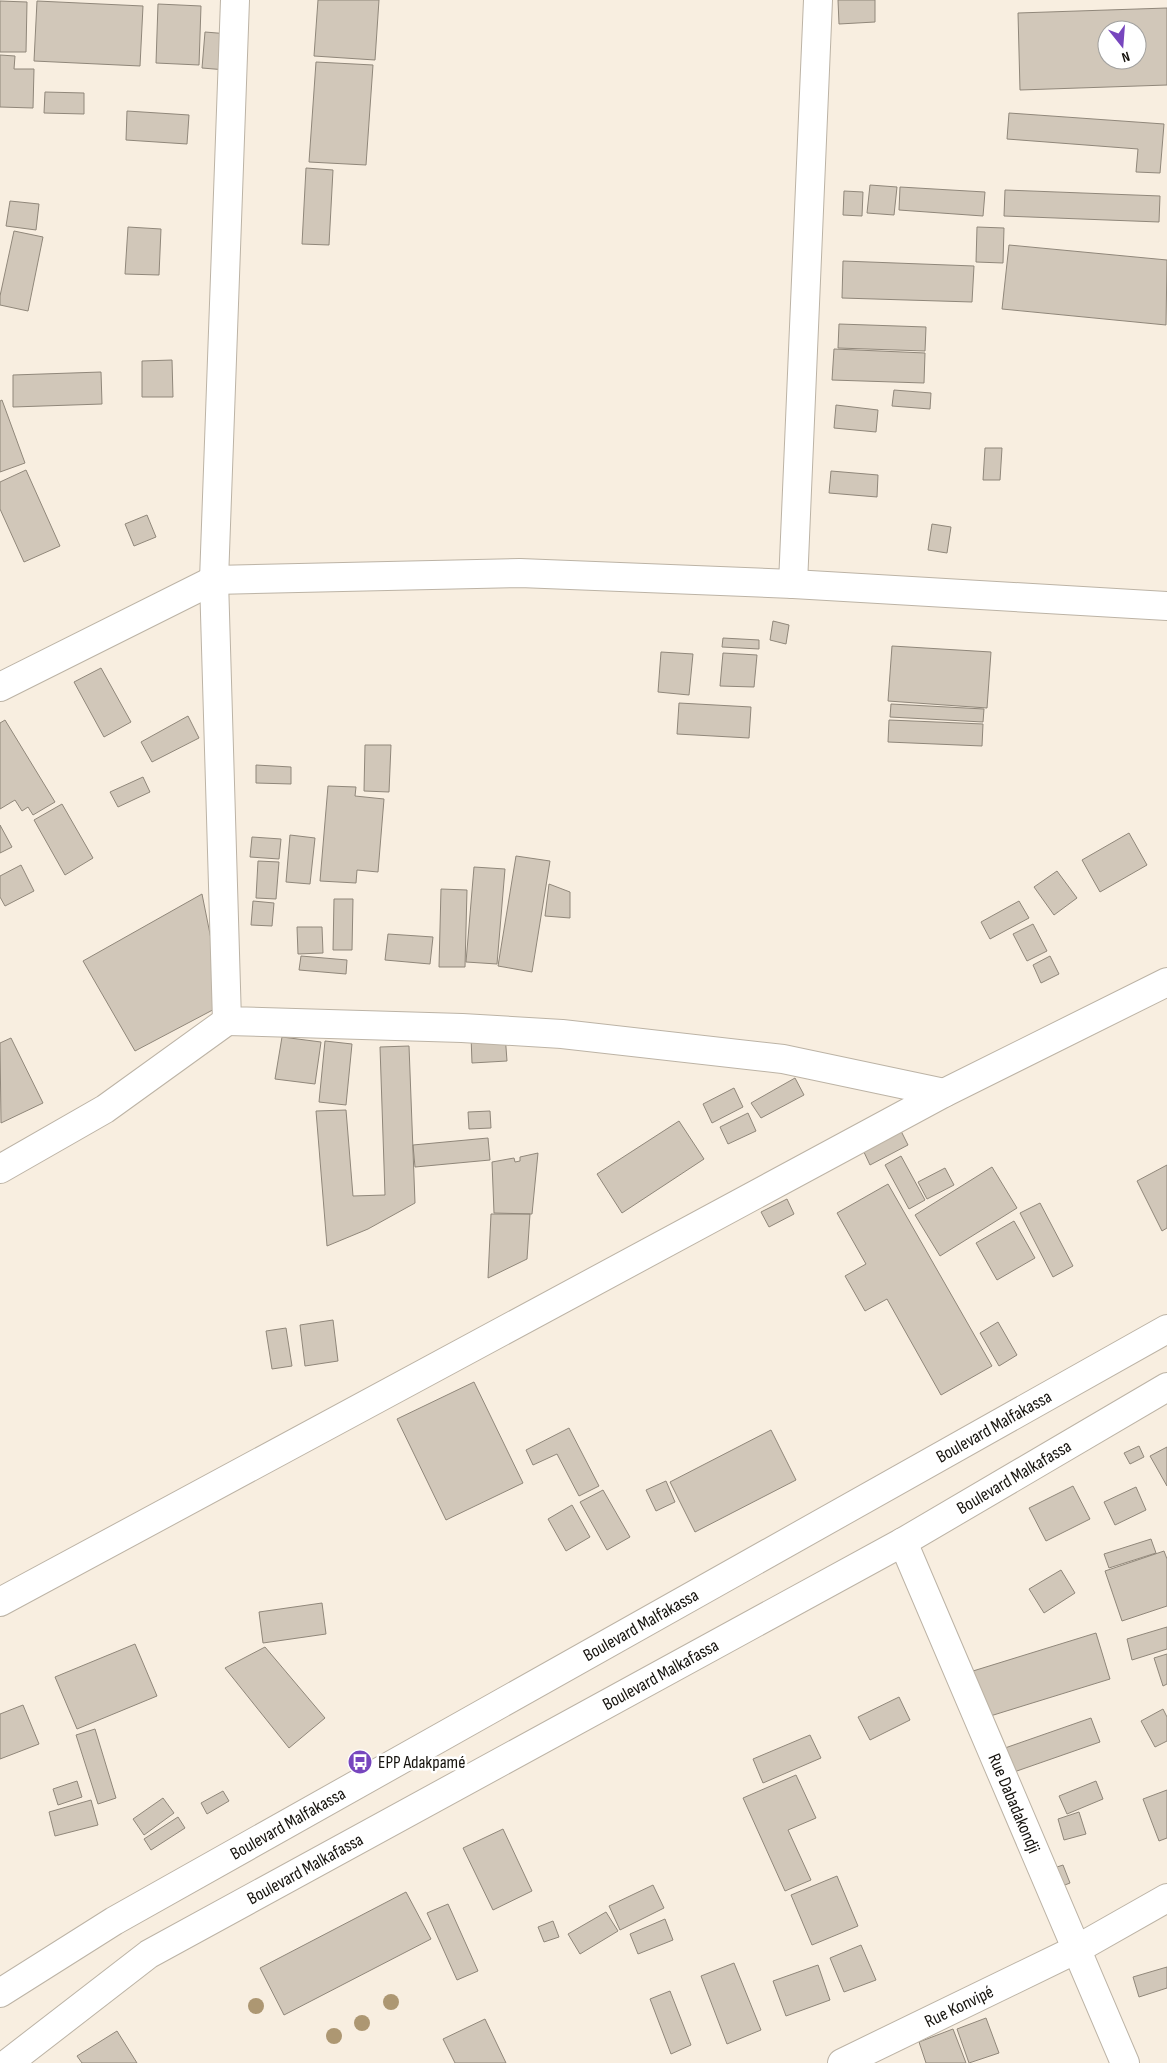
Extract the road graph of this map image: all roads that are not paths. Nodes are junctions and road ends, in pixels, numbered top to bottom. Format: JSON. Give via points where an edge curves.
{"nodes":[{"id":1,"x":235,"y":0,"type":"edge"},
{"id":2,"x":818,"y":0,"type":"edge"},
{"id":3,"x":214,"y":580,"type":"junction"},
{"id":4,"x":793,"y":584,"type":"junction"},
{"id":5,"x":1167,"y":606,"type":"edge"},
{"id":6,"x":0,"y":687,"type":"edge"},
{"id":7,"x":1167,"y":982,"type":"edge"},
{"id":8,"x":227,"y":1021,"type":"junction"},
{"id":9,"x":944,"y":1093,"type":"junction"},
{"id":10,"x":0,"y":1169,"type":"edge"},
{"id":11,"x":1167,"y":1329,"type":"edge"},
{"id":12,"x":1167,"y":1387,"type":"edge"},
{"id":13,"x":903,"y":1542,"type":"junction"},
{"id":14,"x":0,"y":1602,"type":"edge"},
{"id":15,"x":1167,"y":1898,"type":"edge"},
{"id":16,"x":1077,"y":1949,"type":"junction"},
{"id":17,"x":0,"y":1993,"type":"edge"},
{"id":18,"x":8,"y":2063,"type":"edge"},
{"id":19,"x":842,"y":2063,"type":"edge"},
{"id":20,"x":1125,"y":2063,"type":"edge"}],
"edges":[{"from":1,"to":3,"type":"street"},
{"from":2,"to":4,"type":"street"},
{"from":3,"to":4,"type":"street","via":[[496,573]]},
{"from":3,"to":6,"type":"street"},
{"from":3,"to":8,"type":"street"},
{"from":4,"to":5,"type":"street"},
{"from":7,"to":9,"type":"street"},
{"from":8,"to":9,"type":"street","via":[[562,1034],[783,1059]]},
{"from":8,"to":10,"type":"street","via":[[105,1109]]},
{"from":9,"to":14,"type":"street"},
{"from":11,"to":17,"type":"street","name":"Boulevard Malfakassa","via":[[114,1921]]},
{"from":12,"to":13,"type":"street","name":"Boulevard Malkafassa"},
{"from":13,"to":16,"type":"street","name":"Rue Dabadakondji"},
{"from":13,"to":18,"type":"street","name":"Boulevard Malkafassa","via":[[149,1954]]},
{"from":15,"to":16,"type":"street","name":"Rue Konvipé"},
{"from":16,"to":19,"type":"street","name":"Rue Konvipé"},
{"from":16,"to":20,"type":"street","name":"Rue Dabadakondji"}]}
